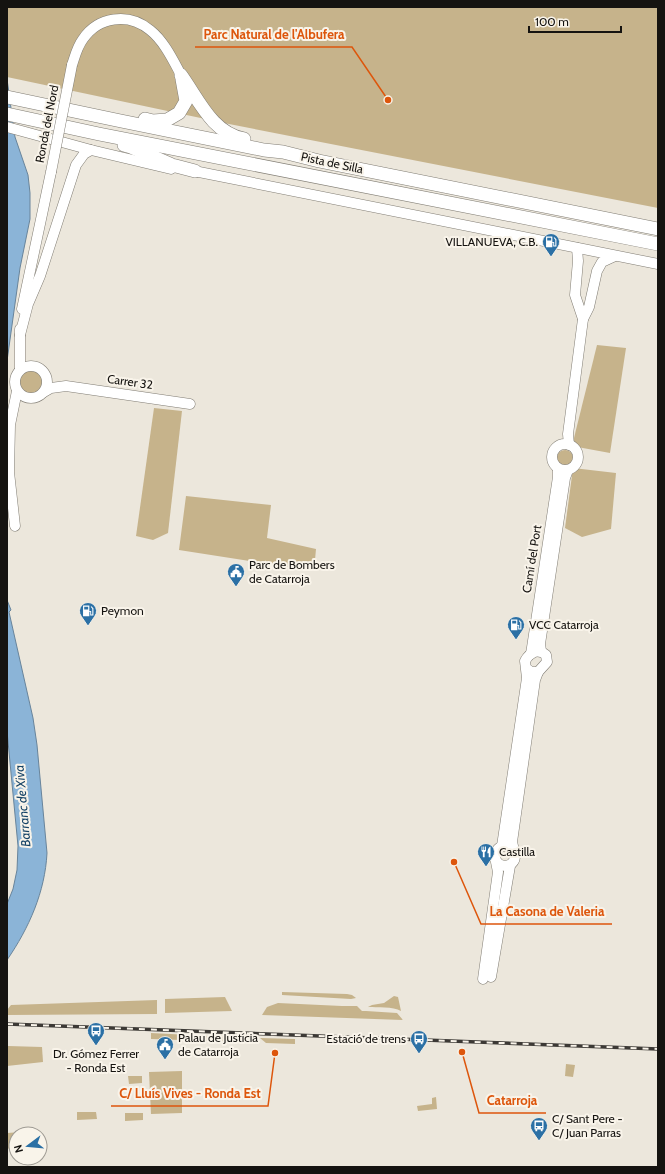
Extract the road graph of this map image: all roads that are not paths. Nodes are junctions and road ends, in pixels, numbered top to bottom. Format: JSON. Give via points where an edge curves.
{"nodes":[{"id":1,"x":181,"y":75,"type":"junction"},
{"id":2,"x":9,"y":97,"type":"edge"},
{"id":3,"x":10,"y":114,"type":"edge"},
{"id":4,"x":90,"y":114,"type":"junction"},
{"id":5,"x":12,"y":128,"type":"edge"},
{"id":6,"x":98,"y":134,"type":"junction"},
{"id":7,"x":92,"y":150,"type":"junction"},
{"id":8,"x":283,"y":152,"type":"junction"},
{"id":9,"x":195,"y":171,"type":"junction"},
{"id":10,"x":658,"y":229,"type":"edge"},
{"id":11,"x":658,"y":244,"type":"edge"},
{"id":12,"x":577,"y":248,"type":"junction"},
{"id":13,"x":615,"y":256,"type":"junction"},
{"id":14,"x":658,"y":264,"type":"edge"},
{"id":15,"x":583,"y":319,"type":"junction"},
{"id":16,"x":20,"y":335,"type":"junction"},
{"id":17,"x":21,"y":347,"type":"junction"},
{"id":18,"x":34,"y":366,"type":"junction"},
{"id":19,"x":20,"y":369,"type":"junction"},
{"id":20,"x":46,"y":377,"type":"junction"},
{"id":21,"x":66,"y":386,"type":"junction"},
{"id":22,"x":17,"y":390,"type":"junction"},
{"id":23,"x":44,"y":392,"type":"junction"},
{"id":24,"x":28,"y":398,"type":"junction"},
{"id":25,"x":190,"y":404,"type":"dead end"},
{"id":26,"x":10,"y":425,"type":"junction"},
{"id":27,"x":566,"y":444,"type":"junction"},
{"id":28,"x":563,"y":469,"type":"junction"},
{"id":29,"x":15,"y":526,"type":"dead end"},
{"id":30,"x":541,"y":651,"type":"junction"},
{"id":31,"x":531,"y":654,"type":"junction"},
{"id":32,"x":526,"y":668,"type":"junction"},
{"id":33,"x":538,"y":672,"type":"junction"},
{"id":34,"x":502,"y":846,"type":"junction"},
{"id":35,"x":514,"y":850,"type":"junction"},
{"id":36,"x":496,"y":862,"type":"junction"},
{"id":37,"x":510,"y":866,"type":"junction"}],
"edges":[{"from":1,"to":4,"type":"highway","via":[[186,101],[179,113],[167,120],[153,121],[120,115]]},
{"from":1,"to":8,"type":"highway","via":[[218,128],[236,138],[264,143]]},
{"from":1,"to":16,"type":"street","name":"Ronda del Nord","bridge":true,"via":[[151,30],[136,21],[118,18],[103,22],[90,30],[82,40],[72,65],[23,304]]},
{"from":2,"to":4,"type":"highway","name":"Pista de Silla"},
{"from":3,"to":6,"type":"highway","name":"Pista de Silla"},
{"from":4,"to":8,"type":"highway","name":"Pista de Silla"},
{"from":5,"to":7,"type":"street"},
{"from":6,"to":9,"type":"highway","via":[[114,143]]},
{"from":6,"to":11,"type":"highway","name":"Pista de Silla"},
{"from":7,"to":9,"type":"street","via":[[172,169]]},
{"from":7,"to":16,"type":"street","via":[[84,154],[76,165],[40,276],[28,304]]},
{"from":8,"to":10,"type":"highway","name":"Pista de Silla"},
{"from":9,"to":12,"type":"street"},
{"from":12,"to":13,"type":"street"},
{"from":12,"to":15,"type":"street","via":[[575,295]]},
{"from":13,"to":14,"type":"street"},
{"from":13,"to":15,"type":"street","via":[[602,262],[597,271],[589,307]]},
{"from":15,"to":27,"type":"street"},
{"from":16,"to":17,"type":"street","name":"Ronda del Nord"},
{"from":17,"to":18,"type":"street","name":"Ronda del Nord"},
{"from":17,"to":19,"type":"street","name":"Ronda del Nord"},
{"from":18,"to":19,"type":"street","via":[[24,366]]},
{"from":18,"to":20,"type":"street","via":[[44,372]]},
{"from":19,"to":22,"type":"street","via":[[14,381]]},
{"from":20,"to":21,"type":"street","name":"Carrer 32"},
{"from":20,"to":23,"type":"street"},
{"from":21,"to":23,"type":"street","name":"Carrer 32"},
{"from":21,"to":25,"type":"street","name":"Carrer 32"},
{"from":22,"to":24,"type":"street"},
{"from":22,"to":26,"type":"street"},
{"from":23,"to":24,"type":"street","via":[[37,397]]},
{"from":24,"to":26,"type":"street","via":[[17,410]]},
{"from":26,"to":29,"type":"street","via":[[9,472]]},
{"from":27,"to":28,"type":"street","via":[[556,448],[552,455],[553,463]]},
{"from":27,"to":28,"type":"street","via":[[577,452],[578,460],[574,466]]},
{"from":28,"to":30,"type":"street","name":"Camí del Port","via":[[565,478]]},
{"from":28,"to":31,"type":"street","name":"Camí del Port","via":[[558,477]]},
{"from":30,"to":31,"type":"street"},
{"from":30,"to":33,"type":"street","via":[[546,655],[547,662]]},
{"from":31,"to":32,"type":"street","via":[[525,661]]},
{"from":32,"to":33,"type":"street","via":[[531,672]]},
{"from":32,"to":34,"type":"street","via":[[527,678]]},
{"from":33,"to":35,"type":"street","via":[[512,842]]},
{"from":34,"to":35,"type":"street"},
{"from":34,"to":36,"type":"street","via":[[495,853]]},
{"from":35,"to":37,"type":"street","via":[[515,861]]},
{"from":36,"to":37,"type":"street","via":[[504,867]]},
{"from":36,"to":37,"type":"street","via":[[498,872],[487,978]]}]}
